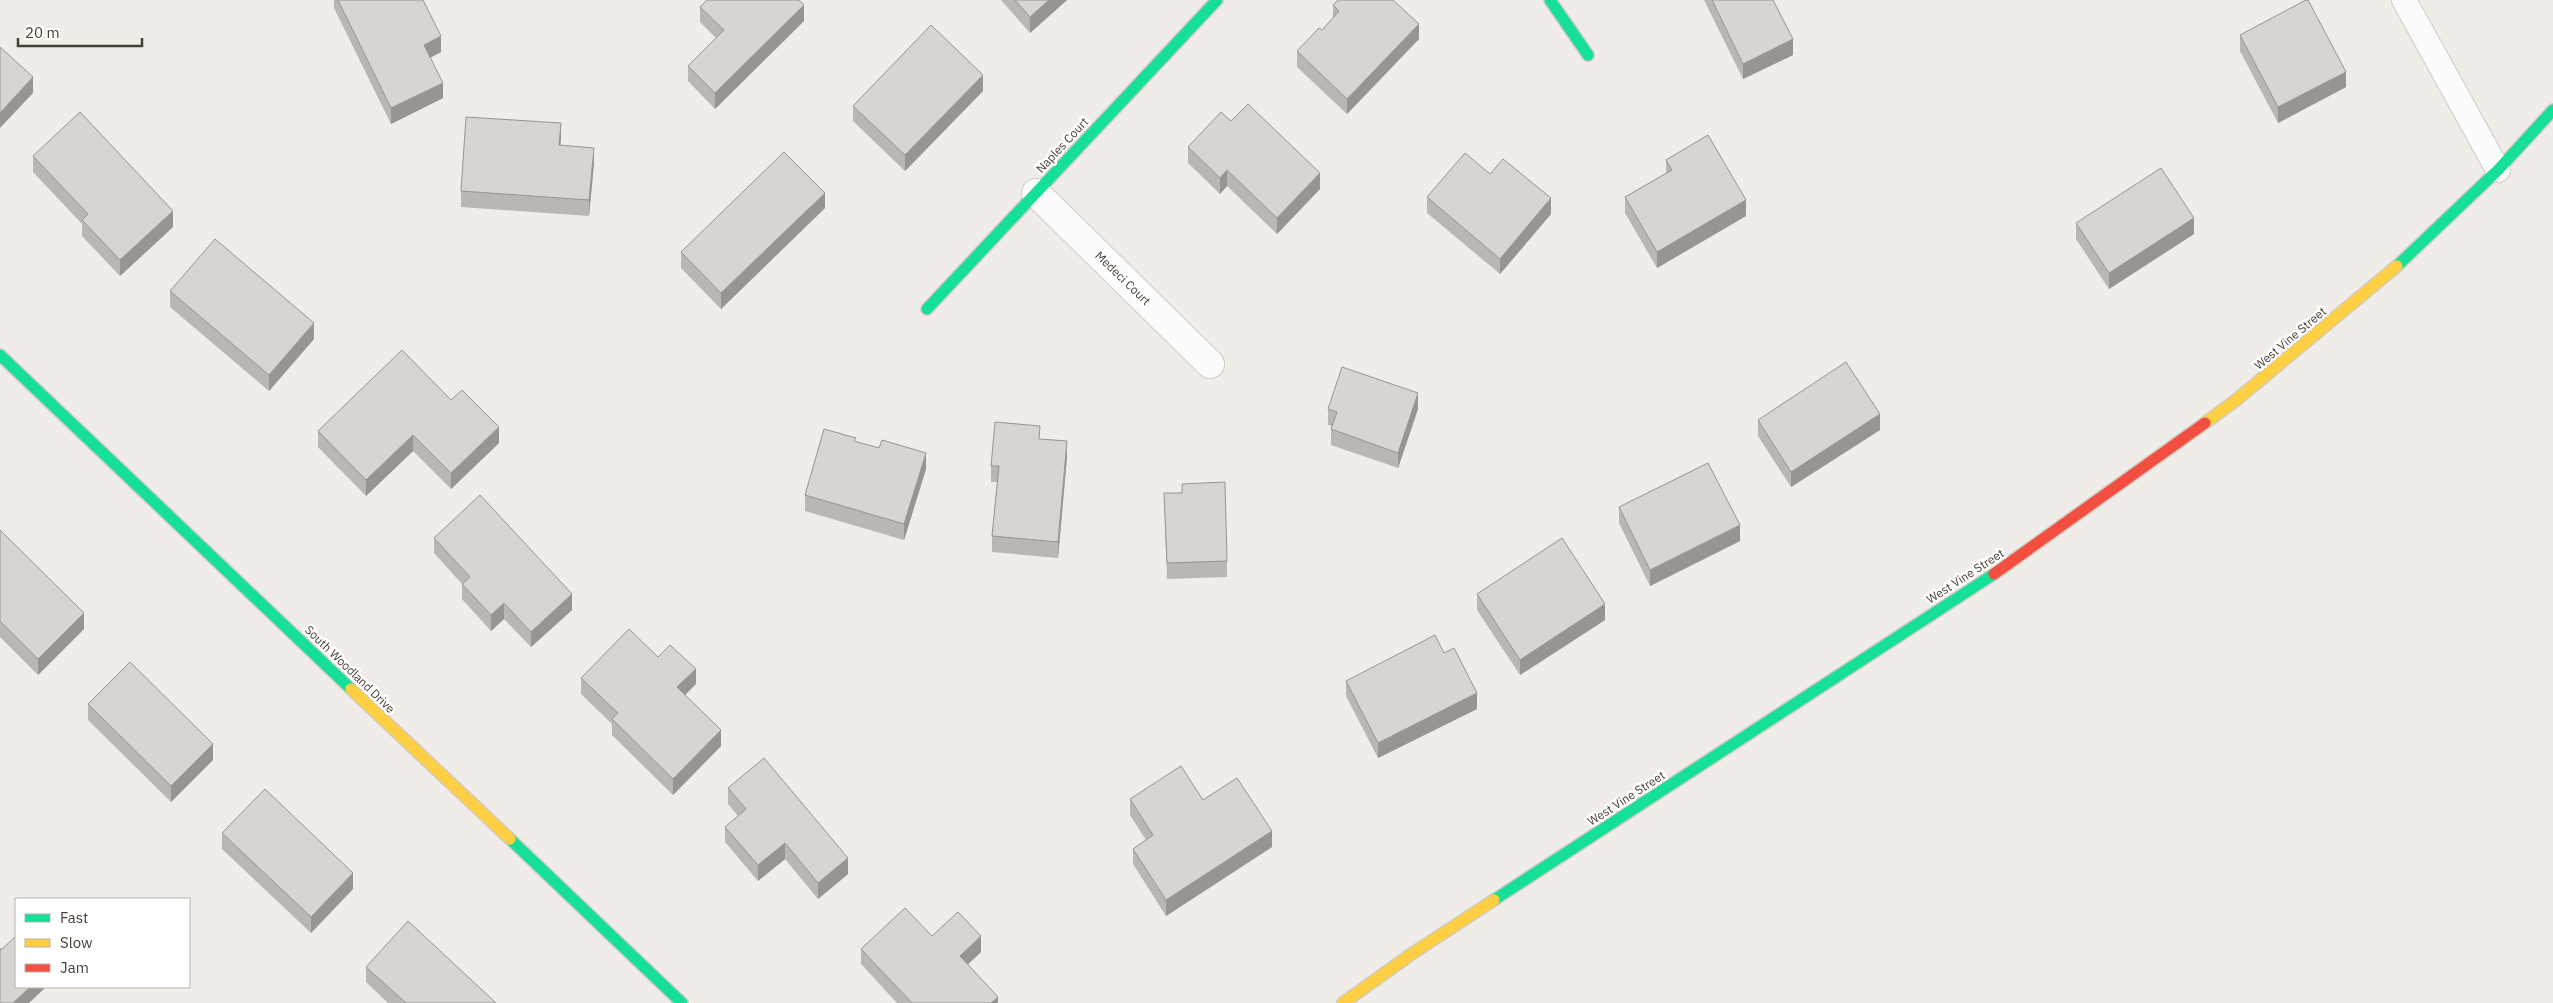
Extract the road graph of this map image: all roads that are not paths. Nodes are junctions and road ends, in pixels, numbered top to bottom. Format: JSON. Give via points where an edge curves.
{"nodes":[{"id":1,"x":1217,"y":0,"type":"edge"},
{"id":2,"x":1550,"y":0,"type":"edge"},
{"id":3,"x":2404,"y":0,"type":"edge"},
{"id":4,"x":1588,"y":55,"type":"dead end"},
{"id":5,"x":2553,"y":110,"type":"edge"},
{"id":6,"x":2498,"y":170,"type":"junction"},
{"id":7,"x":1036,"y":193,"type":"junction"},
{"id":8,"x":927,"y":309,"type":"dead end"},
{"id":9,"x":0,"y":355,"type":"edge"},
{"id":10,"x":1210,"y":364,"type":"dead end"},
{"id":11,"x":682,"y":1003,"type":"edge"},
{"id":12,"x":1343,"y":1003,"type":"edge"}],
"edges":[{"from":1,"to":7,"type":"main road","name":"Naples Court"},
{"from":2,"to":4,"type":"main road"},
{"from":3,"to":6,"type":"lane"},
{"from":5,"to":6,"type":"main road","name":"West Vine Street"},
{"from":6,"to":12,"type":"main road","name":"West Vine Street","via":[[2386,276],[2235,402],[2009,564],[1413,953]]},
{"from":7,"to":8,"type":"main road","name":"Naples Court"},
{"from":7,"to":10,"type":"street","name":"Medeci Court"},
{"from":9,"to":11,"type":"main road","name":"South Woodland Drive"}]}
